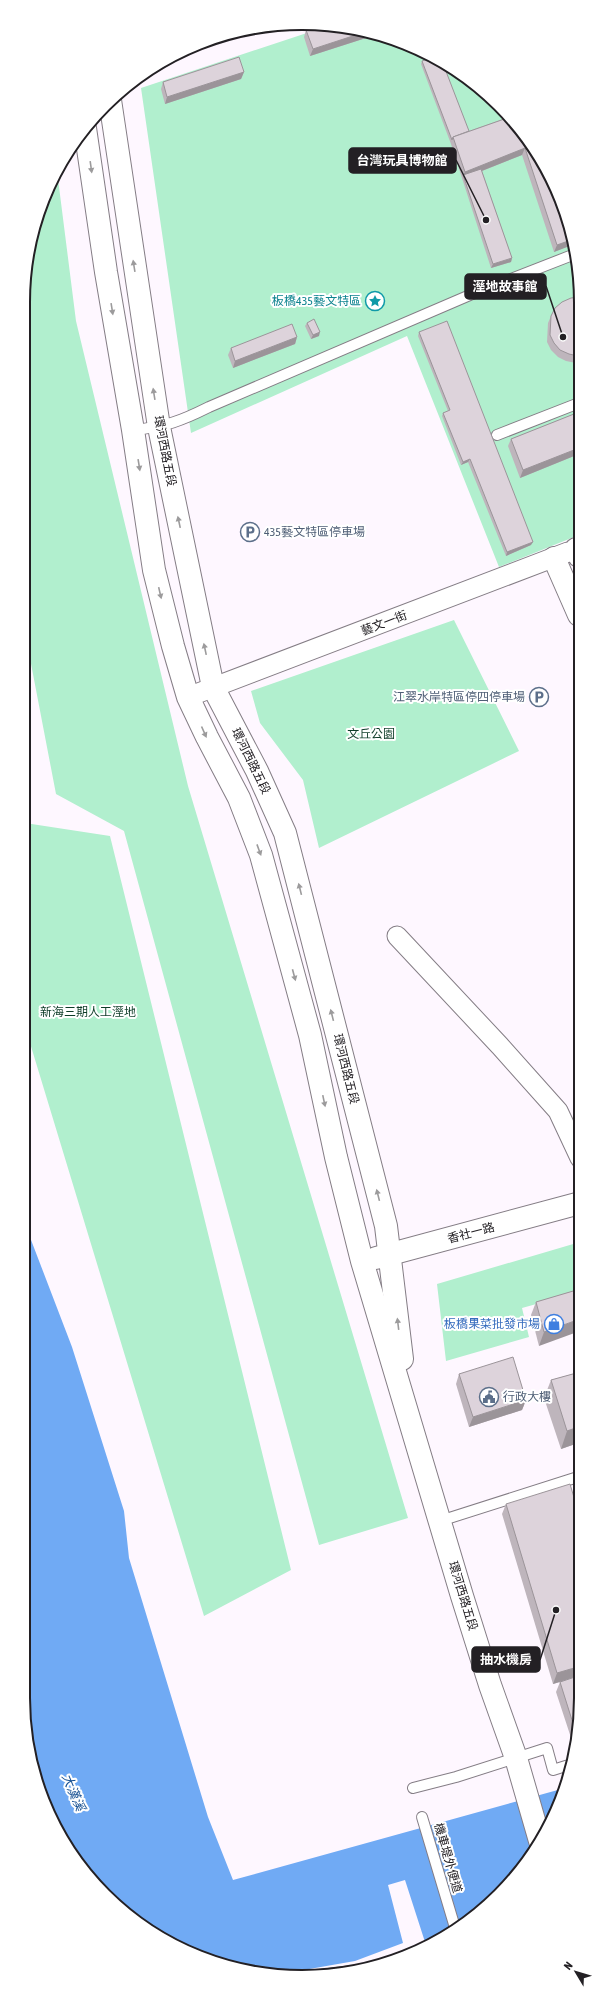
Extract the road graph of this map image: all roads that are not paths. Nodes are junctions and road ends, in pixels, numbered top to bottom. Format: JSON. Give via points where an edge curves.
{"nodes":[{"id":1,"x":111,"y":109,"type":"edge"},
{"id":2,"x":86,"y":136,"type":"edge"},
{"id":3,"x":570,"y":256,"type":"edge"},
{"id":4,"x":574,"y":405,"type":"edge"},
{"id":5,"x":159,"y":427,"type":"junction"},
{"id":6,"x":133,"y":430,"type":"junction"},
{"id":7,"x":497,"y":435,"type":"dead end"},
{"id":8,"x":574,"y":552,"type":"edge"},
{"id":9,"x":554,"y":558,"type":"junction"},
{"id":10,"x":574,"y":604,"type":"edge"},
{"id":11,"x":213,"y":687,"type":"junction"},
{"id":12,"x":188,"y":696,"type":"junction"},
{"id":13,"x":396,"y":936,"type":"dead end"},
{"id":14,"x":574,"y":1145,"type":"edge"},
{"id":15,"x":574,"y":1206,"type":"edge"},
{"id":16,"x":390,"y":1255,"type":"junction"},
{"id":17,"x":362,"y":1261,"type":"junction"},
{"id":18,"x":409,"y":1418,"type":"junction"},
{"id":19,"x":574,"y":1478,"type":"edge"},
{"id":20,"x":440,"y":1521,"type":"junction"},
{"id":21,"x":516,"y":1758,"type":"junction"},
{"id":22,"x":565,"y":1766,"type":"edge"},
{"id":23,"x":413,"y":1788,"type":"dead end"},
{"id":24,"x":422,"y":1817,"type":"dead end"},
{"id":25,"x":538,"y":1834,"type":"edge"},
{"id":26,"x":454,"y":1923,"type":"edge"}],
"edges":[{"from":5,"to":1,"type":"street","name":"環河西路五段","one_way":true},
{"from":2,"to":6,"type":"street","name":"環河西路五段","one_way":true,"via":[[111,307]]},
{"from":3,"to":5,"type":"lane","via":[[470,295],[209,407],[182,421]]},
{"from":4,"to":7,"type":"lane"},
{"from":5,"to":6,"type":"lane"},
{"from":11,"to":5,"type":"street","name":"環河西路五段","one_way":true},
{"from":6,"to":12,"type":"street","name":"環河西路五段","one_way":true,"via":[[154,570]]},
{"from":8,"to":9,"type":"street","name":"藝文一街"},
{"from":9,"to":10,"type":"street"},
{"from":9,"to":11,"type":"street","name":"藝文一街"},
{"from":11,"to":12,"type":"street","name":"藝文一街"},
{"from":16,"to":11,"type":"street","name":"環河西路五段","one_way":true,"via":[[384,1218],[285,833],[257,771]]},
{"from":12,"to":17,"type":"street","name":"環河西路五段","one_way":true,"via":[[206,737],[239,798],[261,855],[310,1035],[336,1157]]},
{"from":13,"to":14,"type":"street","via":[[558,1111]]},
{"from":15,"to":16,"type":"street","name":"香社一路"},
{"from":16,"to":17,"type":"street","name":"香社一路"},
{"from":18,"to":16,"type":"street","name":"環河西路五段","one_way":true},
{"from":17,"to":18,"type":"street","name":"環河西路五段"},
{"from":18,"to":20,"type":"street","name":"環河西路五段"},
{"from":19,"to":20,"type":"lane"},
{"from":20,"to":21,"type":"street","name":"環河西路五段","via":[[488,1678]]},
{"from":21,"to":22,"type":"lane","via":[[547,1748],[553,1770]]},
{"from":21,"to":23,"type":"lane"},
{"from":21,"to":25,"type":"street","name":"環河西路五段"},
{"from":24,"to":26,"type":"lane","name":"機車堤外便道"}]}
